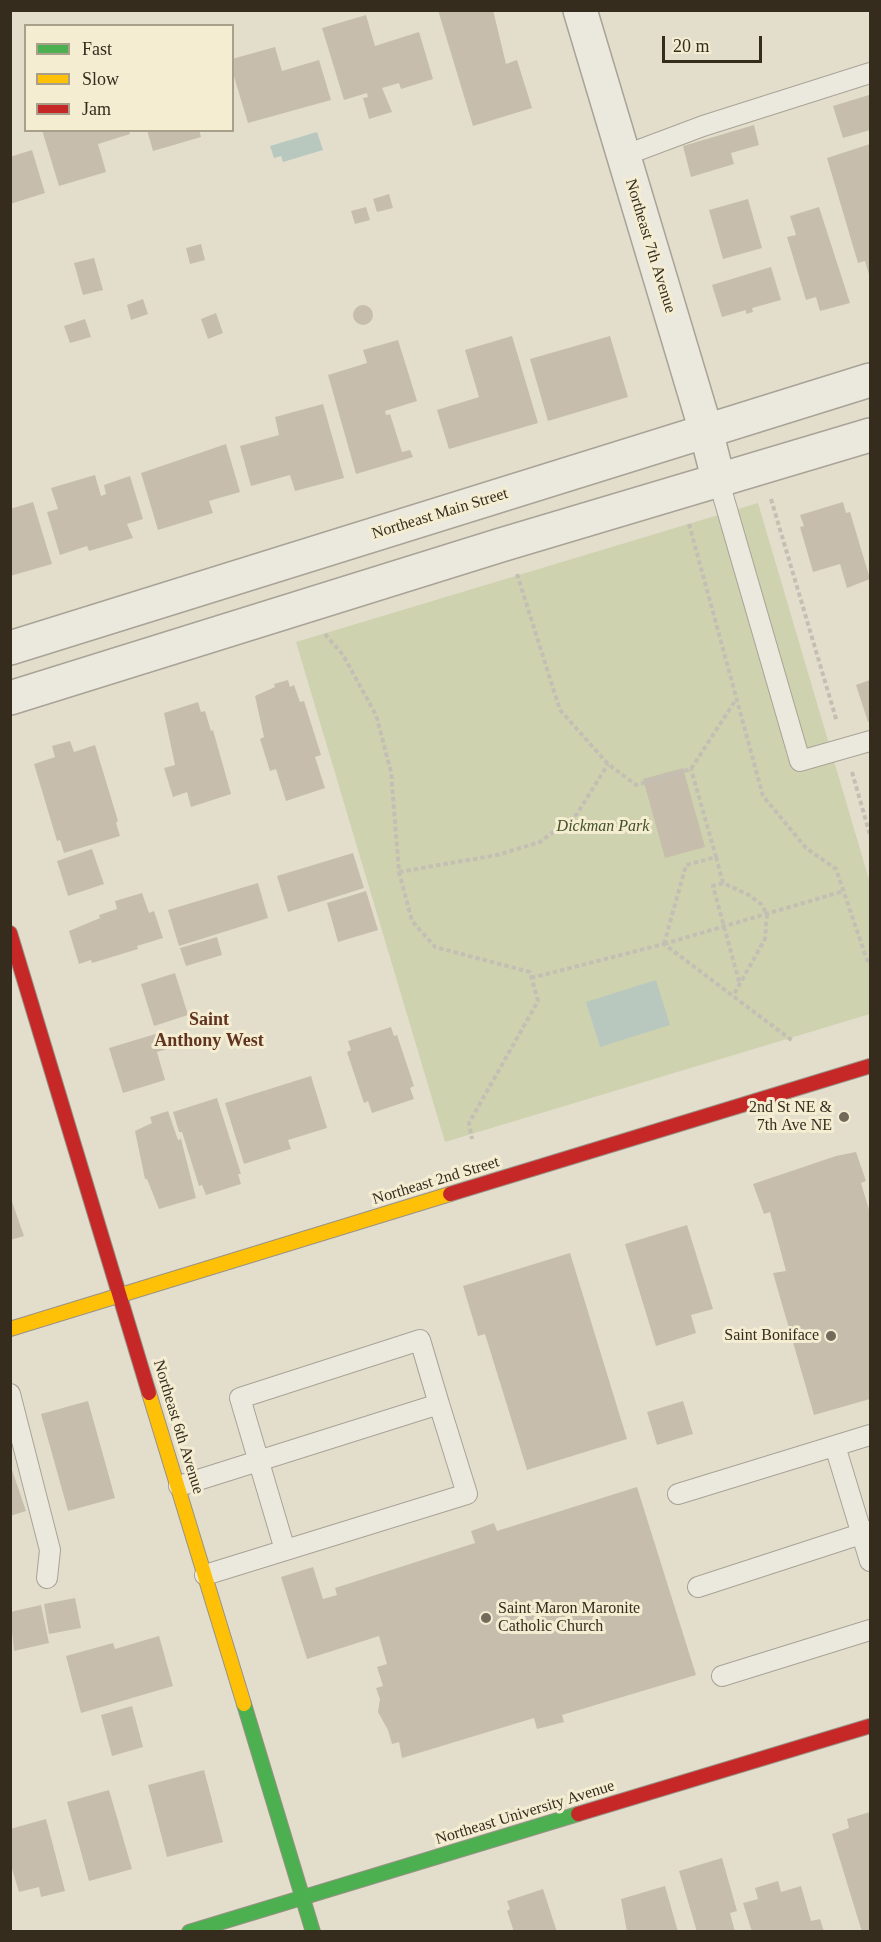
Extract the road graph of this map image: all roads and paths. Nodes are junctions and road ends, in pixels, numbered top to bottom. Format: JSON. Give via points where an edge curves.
{"nodes":[{"id":1,"x":580,"y":10,"type":"edge"},
{"id":2,"x":870,"y":73,"type":"edge"},
{"id":3,"x":623,"y":156,"type":"junction"},
{"id":4,"x":870,"y":380,"type":"edge"},
{"id":5,"x":706,"y":431,"type":"junction"},
{"id":6,"x":870,"y":435,"type":"edge"},
{"id":7,"x":719,"y":482,"type":"junction"},
{"id":8,"x":768,"y":490,"type":"dead end"},
{"id":9,"x":515,"y":568,"type":"dead end"},
{"id":10,"x":321,"y":629,"type":"dead end"},
{"id":11,"x":10,"y":648,"type":"edge"},
{"id":12,"x":10,"y":698,"type":"edge"},
{"id":13,"x":736,"y":700,"type":"dead end"},
{"id":14,"x":870,"y":741,"type":"edge"},
{"id":15,"x":845,"y":748,"type":"junction"},
{"id":16,"x":608,"y":764,"type":"junction"},
{"id":17,"x":691,"y":769,"type":"junction"},
{"id":18,"x":870,"y":835,"type":"edge"},
{"id":19,"x":716,"y":857,"type":"junction"},
{"id":20,"x":399,"y":872,"type":"junction"},
{"id":21,"x":723,"y":883,"type":"junction"},
{"id":22,"x":844,"y":891,"type":"dead end"},
{"id":23,"x":767,"y":914,"type":"junction"},
{"id":24,"x":724,"y":927,"type":"junction"},
{"id":25,"x":10,"y":933,"type":"edge"},
{"id":26,"x":664,"y":944,"type":"junction"},
{"id":27,"x":531,"y":978,"type":"junction"},
{"id":28,"x":740,"y":985,"type":"junction"},
{"id":29,"x":733,"y":996,"type":"junction"},
{"id":30,"x":794,"y":1042,"type":"dead end"},
{"id":31,"x":870,"y":1066,"type":"edge"},
{"id":32,"x":472,"y":1139,"type":"dead end"},
{"id":33,"x":120,"y":1295,"type":"junction"},
{"id":34,"x":10,"y":1329,"type":"edge"},
{"id":35,"x":10,"y":1394,"type":"edge"},
{"id":36,"x":439,"y":1404,"type":"junction"},
{"id":37,"x":870,"y":1435,"type":"edge"},
{"id":38,"x":836,"y":1446,"type":"junction"},
{"id":39,"x":258,"y":1461,"type":"junction"},
{"id":40,"x":179,"y":1486,"type":"junction"},
{"id":41,"x":678,"y":1494,"type":"dead end"},
{"id":42,"x":867,"y":1533,"type":"edge"},
{"id":43,"x":285,"y":1550,"type":"junction"},
{"id":44,"x":870,"y":1561,"type":"edge"},
{"id":45,"x":205,"y":1575,"type":"junction"},
{"id":46,"x":47,"y":1578,"type":"dead end"},
{"id":47,"x":698,"y":1587,"type":"dead end"},
{"id":48,"x":870,"y":1630,"type":"edge"},
{"id":49,"x":722,"y":1676,"type":"dead end"},
{"id":50,"x":870,"y":1726,"type":"edge"},
{"id":51,"x":302,"y":1896,"type":"junction"},
{"id":52,"x":189,"y":1932,"type":"edge"},
{"id":53,"x":313,"y":1932,"type":"edge"}],
"edges":[{"from":1,"to":3,"type":"street","name":"Northeast 7th Avenue"},
{"from":2,"to":3,"type":"lane"},
{"from":3,"to":5,"type":"street","name":"Northeast 7th Avenue"},
{"from":4,"to":5,"type":"street","name":"Northeast Main Street"},
{"from":5,"to":7,"type":"street","name":"Northeast 7th Avenue"},
{"from":5,"to":11,"type":"street","name":"Northeast Main Street"},
{"from":6,"to":7,"type":"street"},
{"from":7,"to":12,"type":"street","via":[[501,545]]},
{"from":7,"to":15,"type":"lane","via":[[800,761]]},
{"from":8,"to":15,"type":"path"},
{"from":9,"to":16,"type":"path","via":[[561,710]]},
{"from":10,"to":20,"type":"path","via":[[343,656],[375,716],[392,772]]},
{"from":13,"to":17,"type":"path"},
{"from":14,"to":15,"type":"lane"},
{"from":15,"to":18,"type":"path"},
{"from":16,"to":17,"type":"path","via":[[636,785]]},
{"from":16,"to":20,"type":"path","via":[[577,814],[540,842],[497,855]]},
{"from":17,"to":19,"type":"path"},
{"from":19,"to":21,"type":"path"},
{"from":19,"to":26,"type":"path","via":[[686,865]]},
{"from":20,"to":27,"type":"path","via":[[412,921],[435,946],[530,972]]},
{"from":21,"to":23,"type":"path","via":[[749,895]]},
{"from":21,"to":24,"type":"path","via":[[713,886]]},
{"from":22,"to":23,"type":"path"},
{"from":23,"to":24,"type":"path"},
{"from":23,"to":28,"type":"path","via":[[765,939]]},
{"from":24,"to":26,"type":"path"},
{"from":24,"to":28,"type":"path"},
{"from":25,"to":33,"type":"street","name":"Northeast 6th Avenue"},
{"from":26,"to":27,"type":"path"},
{"from":26,"to":29,"type":"path"},
{"from":27,"to":32,"type":"path","via":[[538,1001],[469,1123]]},
{"from":28,"to":29,"type":"path"},
{"from":29,"to":30,"type":"path"},
{"from":31,"to":33,"type":"street","name":"Northeast 2nd Street"},
{"from":33,"to":34,"type":"street","name":"Northeast 2nd Street"},
{"from":33,"to":40,"type":"street","name":"Northeast 6th Avenue"},
{"from":35,"to":46,"type":"lane","via":[[50,1550]]},
{"from":36,"to":39,"type":"lane"},
{"from":36,"to":39,"type":"lane","via":[[420,1340],[240,1398]]},
{"from":36,"to":43,"type":"lane","via":[[467,1494]]},
{"from":37,"to":38,"type":"lane"},
{"from":38,"to":41,"type":"lane"},
{"from":38,"to":42,"type":"lane"},
{"from":39,"to":40,"type":"lane"},
{"from":39,"to":43,"type":"lane"},
{"from":40,"to":45,"type":"street","name":"Northeast 6th Avenue"},
{"from":42,"to":44,"type":"lane"},
{"from":42,"to":47,"type":"lane"},
{"from":43,"to":45,"type":"lane"},
{"from":45,"to":51,"type":"street","name":"Northeast 6th Avenue"},
{"from":48,"to":49,"type":"lane"},
{"from":50,"to":51,"type":"street","name":"Northeast University Avenue"},
{"from":51,"to":52,"type":"street","name":"Northeast University Avenue"},
{"from":51,"to":53,"type":"street","name":"Northeast 6th Avenue"}]}
